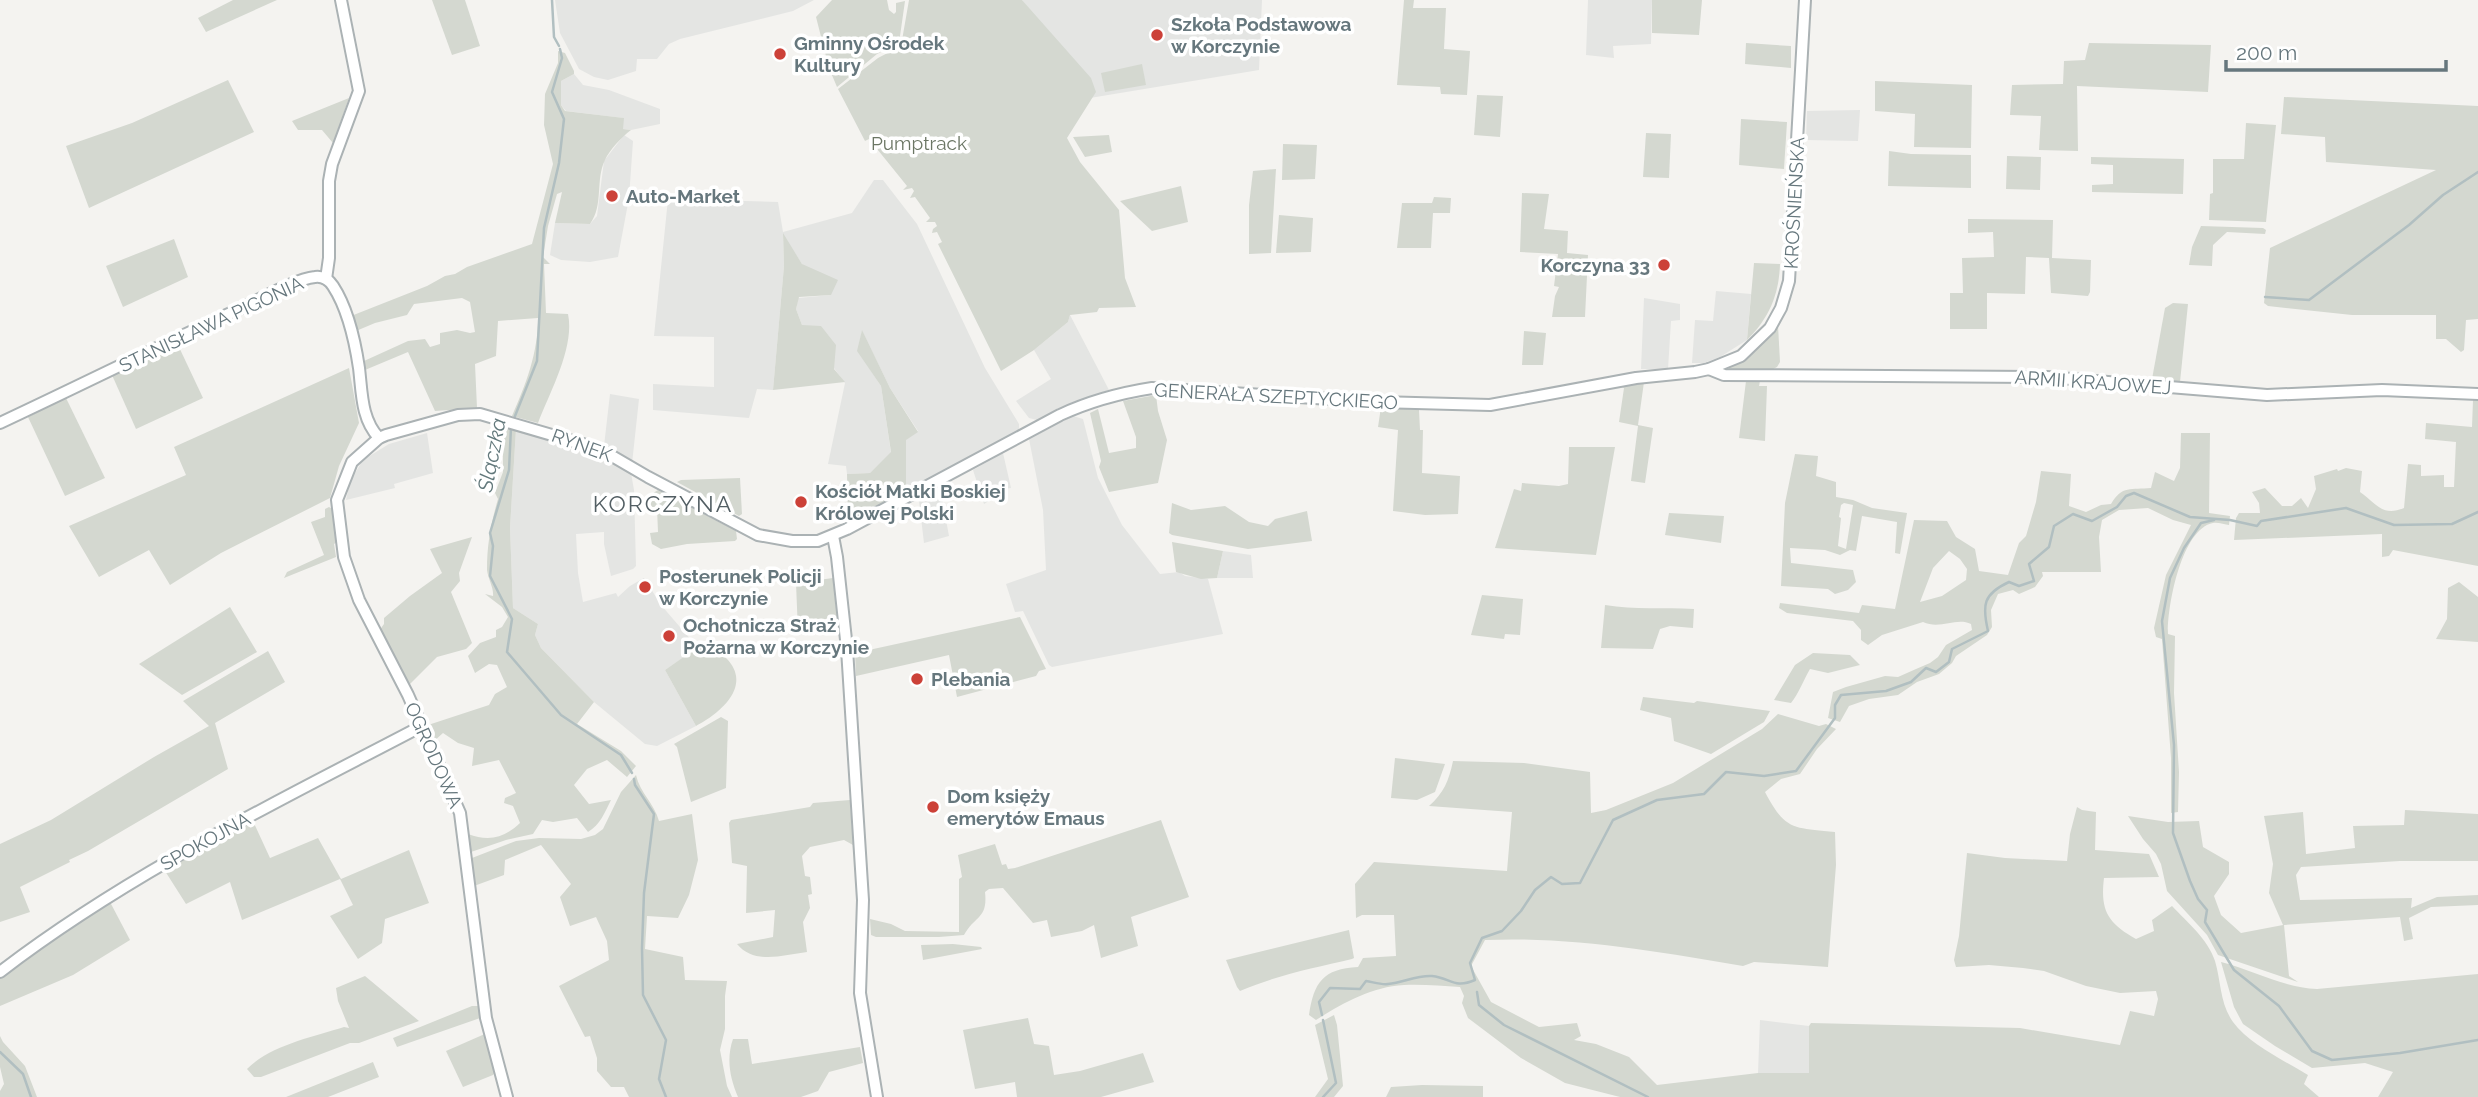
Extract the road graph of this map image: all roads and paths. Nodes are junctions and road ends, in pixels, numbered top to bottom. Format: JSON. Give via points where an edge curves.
{"nodes":[{"id":1,"x":341,"y":0,"type":"edge"},
{"id":2,"x":1805,"y":0,"type":"edge"},
{"id":3,"x":326,"y":279,"type":"junction"},
{"id":4,"x":1709,"y":369,"type":"junction"},
{"id":5,"x":2478,"y":394,"type":"edge"},
{"id":6,"x":0,"y":423,"type":"edge"},
{"id":7,"x":379,"y":438,"type":"junction"},
{"id":8,"x":833,"y":536,"type":"junction"},
{"id":9,"x":420,"y":727,"type":"junction"},
{"id":10,"x":0,"y":972,"type":"edge"},
{"id":11,"x":508,"y":1097,"type":"edge"},
{"id":12,"x":877,"y":1097,"type":"edge"}],
"edges":[{"from":1,"to":3,"type":"street","via":[[359,91],[328,181]]},
{"from":2,"to":4,"type":"street","name":"KROŚNIEŃSKA","via":[[1787,294],[1755,344],[1741,356]]},
{"from":3,"to":6,"type":"street","name":"STANISŁAWA PIGONIA","via":[[298,282]]},
{"from":3,"to":7,"type":"street","name":"STANISŁAWA PIGONIA","via":[[346,316],[365,416]]},
{"from":4,"to":5,"type":"street","name":"ARMII KRAJOWEJ","via":[[1724,375],[2047,377],[2267,395],[2382,390]]},
{"from":4,"to":8,"type":"street","name":"GENERAŁA SZEPTYCKIEGO","via":[[1490,405],[1153,388],[1119,393],[1060,415]]},
{"from":7,"to":8,"type":"street","name":"RYNEK","via":[[458,415],[480,414],[600,449],[758,535],[792,541]]},
{"from":7,"to":9,"type":"street","name":"OGRODOWA","via":[[352,461],[342,481],[337,499],[341,538],[359,600]]},
{"from":8,"to":12,"type":"street","via":[[847,649],[863,900],[860,993]]},
{"from":9,"to":10,"type":"street","name":"SPOKOJNA","via":[[133,881]]},
{"from":9,"to":11,"type":"street","name":"OGRODOWA","via":[[460,813],[486,1018]]}]}
